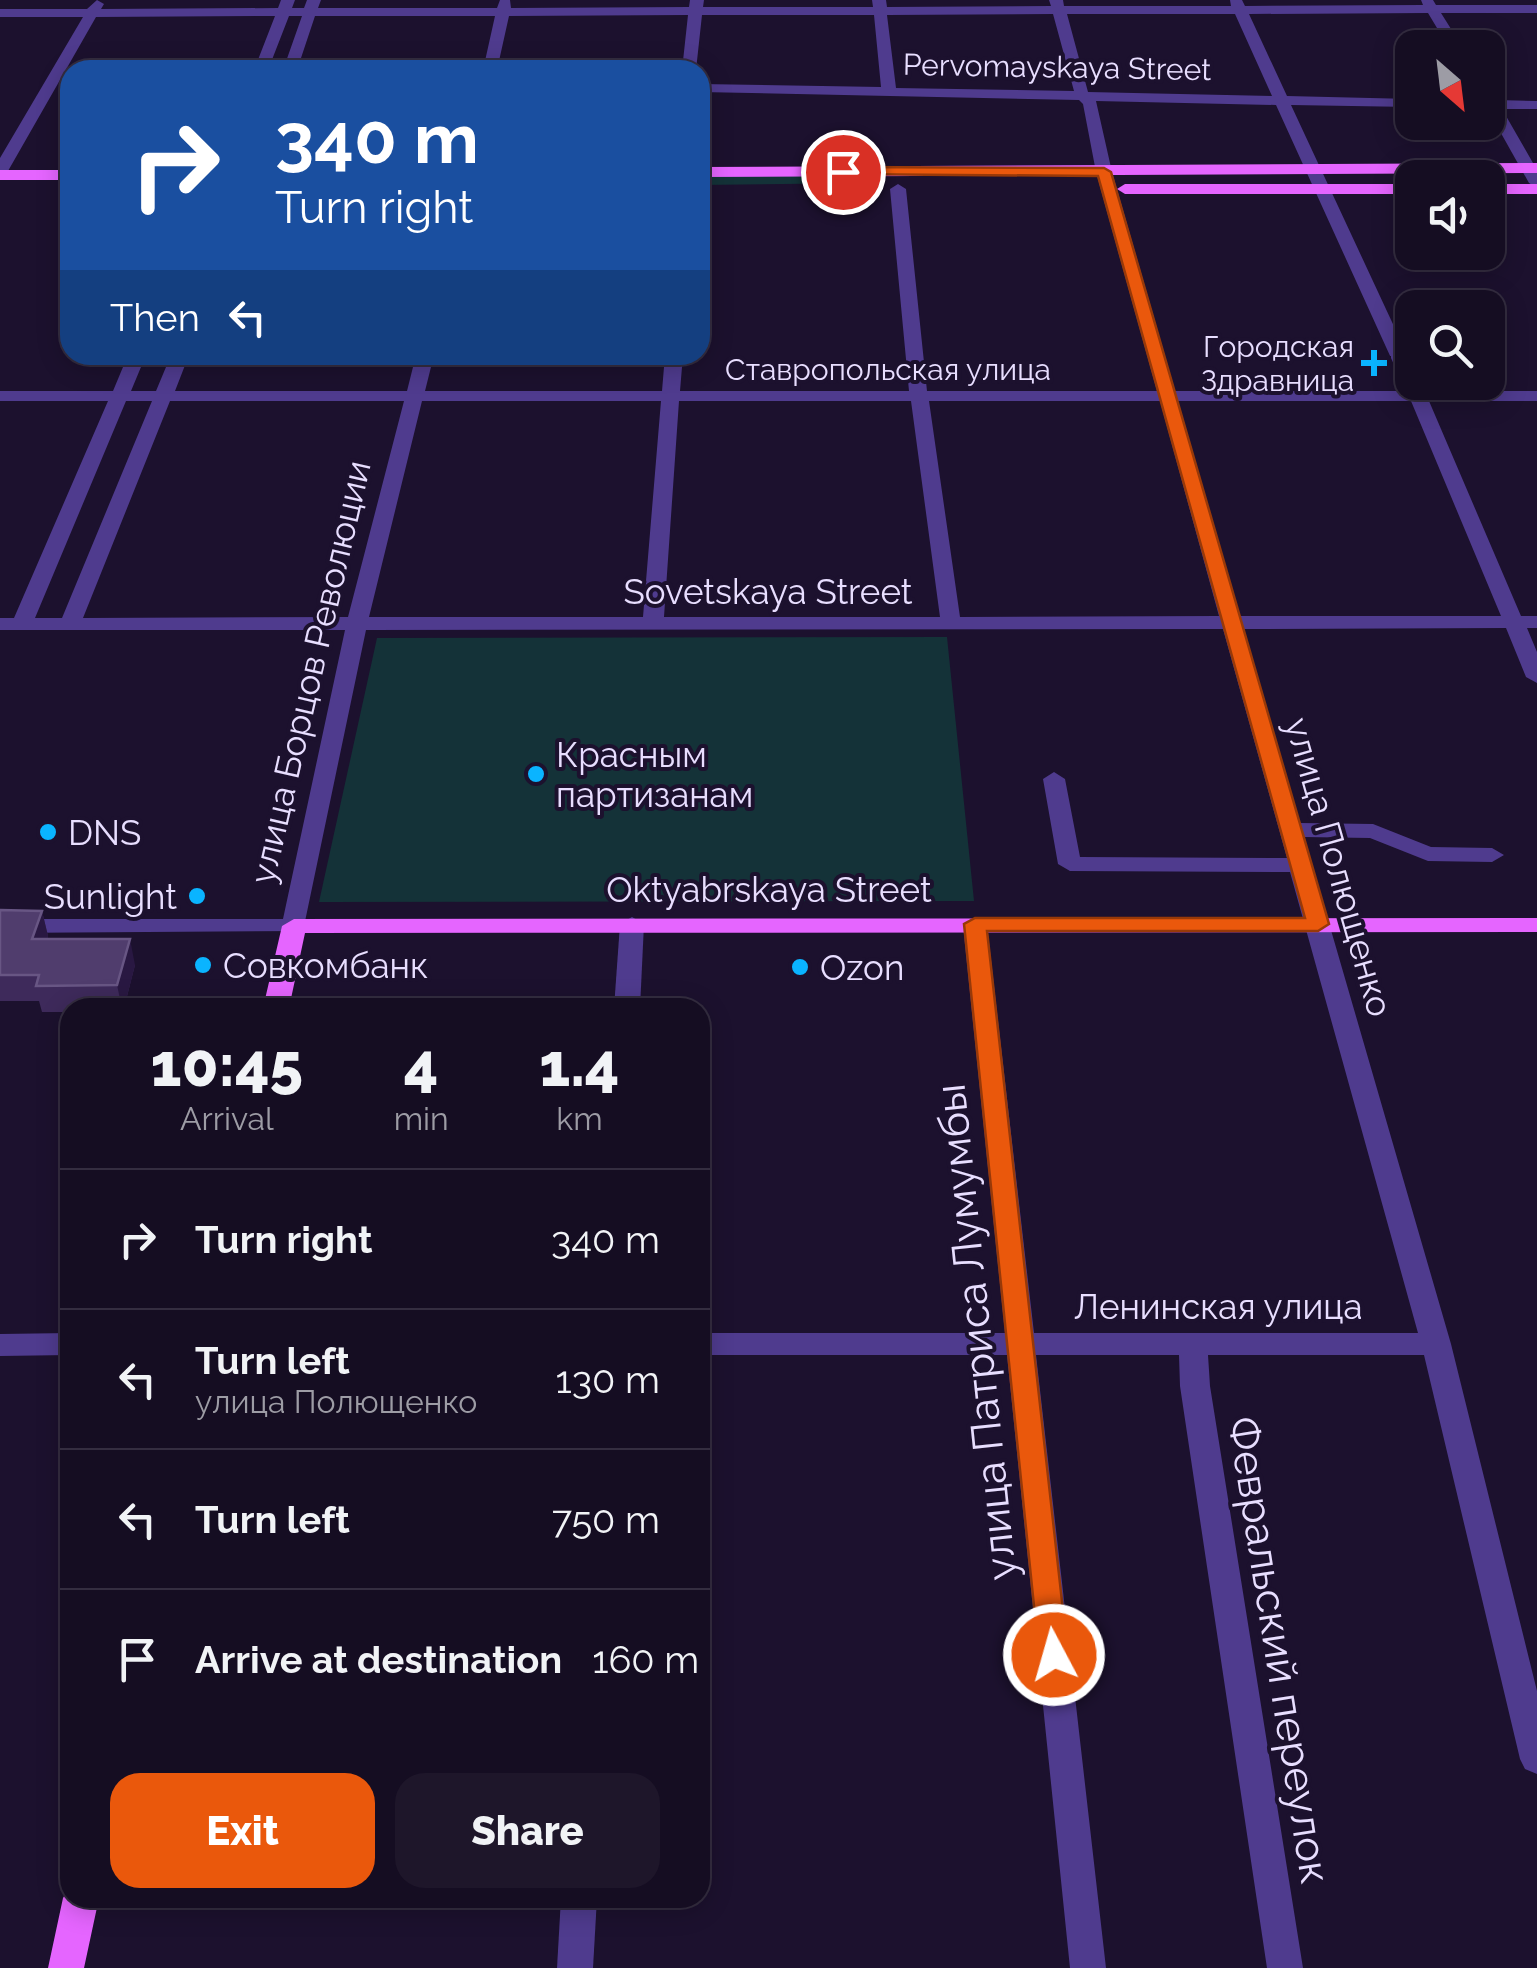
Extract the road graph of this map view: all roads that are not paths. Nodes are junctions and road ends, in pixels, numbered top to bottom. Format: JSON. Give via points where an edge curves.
{"nodes":[{"id":1,"x":100,"y":0,"type":"edge"},
{"id":2,"x":1430,"y":5,"type":"edge"},
{"id":3,"x":880,"y":6,"type":"edge"},
{"id":4,"x":1058,"y":6,"type":"edge"},
{"id":5,"x":1238,"y":6,"type":"edge"},
{"id":6,"x":285,"y":7,"type":"edge"},
{"id":7,"x":312,"y":7,"type":"edge"},
{"id":8,"x":503,"y":7,"type":"edge"},
{"id":9,"x":697,"y":7,"type":"edge"},
{"id":10,"x":1537,"y":9,"type":"edge"},
{"id":11,"x":0,"y":14,"type":"edge"},
{"id":12,"x":91,"y":15,"type":"junction"},
{"id":13,"x":1445,"y":30,"type":"edge"},
{"id":14,"x":65,"y":60,"type":"edge"},
{"id":15,"x":265,"y":60,"type":"edge"},
{"id":16,"x":293,"y":60,"type":"edge"},
{"id":17,"x":492,"y":60,"type":"edge"},
{"id":18,"x":690,"y":60,"type":"edge"},
{"id":19,"x":60,"y":69,"type":"edge"},
{"id":20,"x":710,"y":88,"type":"edge"},
{"id":21,"x":889,"y":91,"type":"junction"},
{"id":22,"x":1082,"y":95,"type":"junction"},
{"id":23,"x":1280,"y":100,"type":"junction"},
{"id":24,"x":1395,"y":102,"type":"edge"},
{"id":25,"x":1505,"y":103,"type":"edge"},
{"id":26,"x":1537,"y":105,"type":"edge"},
{"id":27,"x":1505,"y":128,"type":"edge"},
{"id":28,"x":1312,"y":171,"type":"junction"},
{"id":29,"x":0,"y":173,"type":"edge"},
{"id":30,"x":710,"y":173,"type":"edge"},
{"id":31,"x":60,"y":174,"type":"edge"},
{"id":32,"x":1535,"y":177,"type":"edge"},
{"id":33,"x":1107,"y":180,"type":"junction"},
{"id":34,"x":886,"y":183,"type":"junction"},
{"id":35,"x":1505,"y":185,"type":"edge"},
{"id":36,"x":0,"y":189,"type":"edge"},
{"id":37,"x":60,"y":189,"type":"edge"},
{"id":38,"x":710,"y":189,"type":"edge"},
{"id":39,"x":1395,"y":189,"type":"edge"},
{"id":40,"x":1320,"y":190,"type":"junction"},
{"id":41,"x":1395,"y":348,"type":"edge"},
{"id":42,"x":132,"y":365,"type":"edge"},
{"id":43,"x":176,"y":365,"type":"edge"},
{"id":44,"x":423,"y":365,"type":"edge"},
{"id":45,"x":673,"y":365,"type":"edge"},
{"id":46,"x":0,"y":396,"type":"edge"},
{"id":47,"x":118,"y":396,"type":"junction"},
{"id":48,"x":165,"y":396,"type":"junction"},
{"id":49,"x":919,"y":396,"type":"junction"},
{"id":50,"x":1167,"y":396,"type":"junction"},
{"id":51,"x":1395,"y":396,"type":"edge"},
{"id":52,"x":1505,"y":396,"type":"edge"},
{"id":53,"x":1537,"y":396,"type":"edge"},
{"id":54,"x":416,"y":397,"type":"junction"},
{"id":55,"x":671,"y":397,"type":"junction"},
{"id":56,"x":1420,"y":400,"type":"edge"},
{"id":57,"x":1514,"y":622,"type":"junction"},
{"id":58,"x":1537,"y":622,"type":"edge"},
{"id":59,"x":653,"y":623,"type":"junction"},
{"id":60,"x":951,"y":623,"type":"junction"},
{"id":61,"x":1231,"y":623,"type":"junction"},
{"id":62,"x":11,"y":624,"type":"edge"},
{"id":63,"x":70,"y":624,"type":"junction"},
{"id":64,"x":357,"y":624,"type":"junction"},
{"id":65,"x":1537,"y":677,"type":"edge"},
{"id":66,"x":1054,"y":779,"type":"dead end"},
{"id":67,"x":1289,"y":830,"type":"junction"},
{"id":68,"x":1492,"y":856,"type":"dead end"},
{"id":69,"x":1300,"y":866,"type":"junction"},
{"id":70,"x":632,"y":924,"type":"junction"},
{"id":71,"x":975,"y":924,"type":"junction"},
{"id":72,"x":1318,"y":924,"type":"junction"},
{"id":73,"x":1537,"y":924,"type":"edge"},
{"id":74,"x":0,"y":926,"type":"edge"},
{"id":75,"x":294,"y":926,"type":"junction"},
{"id":76,"x":278,"y":998,"type":"edge"},
{"id":77,"x":628,"y":998,"type":"edge"},
{"id":78,"x":1019,"y":1343,"type":"junction"},
{"id":79,"x":60,"y":1344,"type":"edge"},
{"id":80,"x":710,"y":1344,"type":"edge"},
{"id":81,"x":1193,"y":1344,"type":"junction"},
{"id":82,"x":1436,"y":1344,"type":"junction"},
{"id":83,"x":0,"y":1345,"type":"edge"},
{"id":84,"x":1537,"y":1759,"type":"edge"},
{"id":85,"x":80,"y":1908,"type":"edge"},
{"id":86,"x":578,"y":1908,"type":"edge"},
{"id":87,"x":66,"y":1968,"type":"edge"},
{"id":88,"x":575,"y":1968,"type":"edge"},
{"id":89,"x":1088,"y":1968,"type":"edge"},
{"id":90,"x":1285,"y":1968,"type":"edge"}],
"edges":[{"from":1,"to":12,"type":"street"},
{"from":2,"to":5,"type":"street"},
{"from":2,"to":10,"type":"street"},
{"from":2,"to":13,"type":"street"},
{"from":3,"to":4,"type":"street"},
{"from":3,"to":9,"type":"street"},
{"from":3,"to":21,"type":"street"},
{"from":4,"to":5,"type":"street"},
{"from":4,"to":22,"type":"street","name":"улица Полющенко"},
{"from":5,"to":23,"type":"street"},
{"from":6,"to":7,"type":"street"},
{"from":6,"to":12,"type":"street"},
{"from":6,"to":15,"type":"street"},
{"from":7,"to":8,"type":"street"},
{"from":7,"to":16,"type":"street"},
{"from":8,"to":9,"type":"street"},
{"from":8,"to":17,"type":"street"},
{"from":9,"to":18,"type":"street"},
{"from":11,"to":12,"type":"street"},
{"from":12,"to":14,"type":"street"},
{"from":19,"to":29,"type":"street"},
{"from":20,"to":21,"type":"street","name":"Pervomayskaya Street"},
{"from":21,"to":22,"type":"street","name":"Pervomayskaya Street"},
{"from":22,"to":23,"type":"street","name":"Pervomayskaya Street"},
{"from":22,"to":33,"type":"street","name":"улица Полющенко","via":[[1090,104]]},
{"from":23,"to":24,"type":"street","name":"Pervomayskaya Street"},
{"from":23,"to":28,"type":"street"},
{"from":25,"to":26,"type":"street"},
{"from":27,"to":32,"type":"street"},
{"from":28,"to":32,"type":"main road"},
{"from":28,"to":33,"type":"main road"},
{"from":28,"to":40,"type":"street"},
{"from":29,"to":31,"type":"main road"},
{"from":30,"to":34,"type":"main road"},
{"from":32,"to":35,"type":"main road"},
{"from":33,"to":34,"type":"main road"},
{"from":33,"to":34,"type":"main road"},
{"from":33,"to":40,"type":"main road"},
{"from":33,"to":50,"type":"street","name":"улица Полющенко"},
{"from":34,"to":38,"type":"main road"},
{"from":34,"to":49,"type":"street"},
{"from":36,"to":37,"type":"main road"},
{"from":39,"to":40,"type":"main road"},
{"from":40,"to":41,"type":"street"},
{"from":42,"to":47,"type":"street"},
{"from":43,"to":48,"type":"street"},
{"from":44,"to":54,"type":"street","name":"улица Борцов Революции"},
{"from":45,"to":55,"type":"street"},
{"from":46,"to":47,"type":"street","name":"Ставропольская улица"},
{"from":47,"to":48,"type":"street","name":"Ставропольская улица"},
{"from":47,"to":62,"type":"street"},
{"from":48,"to":54,"type":"street","name":"Ставропольская улица"},
{"from":48,"to":63,"type":"street"},
{"from":49,"to":50,"type":"street","name":"Ставропольская улица"},
{"from":49,"to":55,"type":"street","name":"Ставропольская улица"},
{"from":49,"to":60,"type":"street"},
{"from":50,"to":51,"type":"street","name":"Ставропольская улица"},
{"from":50,"to":61,"type":"street","name":"улица Полющенко"},
{"from":52,"to":53,"type":"street","name":"Ставропольская улица"},
{"from":54,"to":55,"type":"street","name":"Ставропольская улица"},
{"from":54,"to":64,"type":"street","name":"улица Борцов Революции"},
{"from":55,"to":59,"type":"street"},
{"from":56,"to":57,"type":"street"},
{"from":57,"to":58,"type":"street","name":"Sovetskaya Street"},
{"from":57,"to":61,"type":"street","name":"Sovetskaya Street"},
{"from":57,"to":65,"type":"street"},
{"from":59,"to":60,"type":"street","name":"Sovetskaya Street"},
{"from":59,"to":64,"type":"street","name":"Sovetskaya Street"},
{"from":60,"to":61,"type":"street","name":"Sovetskaya Street"},
{"from":61,"to":67,"type":"street","name":"улица Полющенко"},
{"from":62,"to":63,"type":"street","name":"Sovetskaya Street"},
{"from":63,"to":64,"type":"street","name":"Sovetskaya Street"},
{"from":64,"to":75,"type":"street","name":"улица Борцов Революции"},
{"from":66,"to":69,"type":"street","via":[[1070,864]]},
{"from":67,"to":68,"type":"street","via":[[1374,831],[1428,854]]},
{"from":67,"to":69,"type":"street","name":"улица Полющенко"},
{"from":69,"to":72,"type":"street","name":"улица Полющенко"},
{"from":70,"to":71,"type":"main road","name":"Oktyabrskaya Street"},
{"from":70,"to":75,"type":"main road","name":"Oktyabrskaya Street"},
{"from":70,"to":77,"type":"street"},
{"from":71,"to":72,"type":"main road","name":"Oktyabrskaya Street"},
{"from":71,"to":78,"type":"street","name":"улица Патриса Лумумбы"},
{"from":72,"to":73,"type":"main road","name":"Oktyabrskaya Street"},
{"from":72,"to":82,"type":"street","name":"улица Полющенко"},
{"from":74,"to":75,"type":"street","name":"Oktyabrskaya Street"},
{"from":75,"to":76,"type":"main road","name":"улица Борцов Революции"},
{"from":78,"to":80,"type":"street","name":"Ленинская улица"},
{"from":78,"to":81,"type":"street","name":"Ленинская улица"},
{"from":78,"to":89,"type":"street","name":"улица Патриса Лумумбы"},
{"from":79,"to":83,"type":"street"},
{"from":81,"to":82,"type":"street","name":"Ленинская улица"},
{"from":81,"to":90,"type":"street","name":"Февральский переулок","via":[[1194,1386]]},
{"from":82,"to":84,"type":"street","name":"улица Полющенко"},
{"from":85,"to":87,"type":"main road"},
{"from":86,"to":88,"type":"street"}]}
